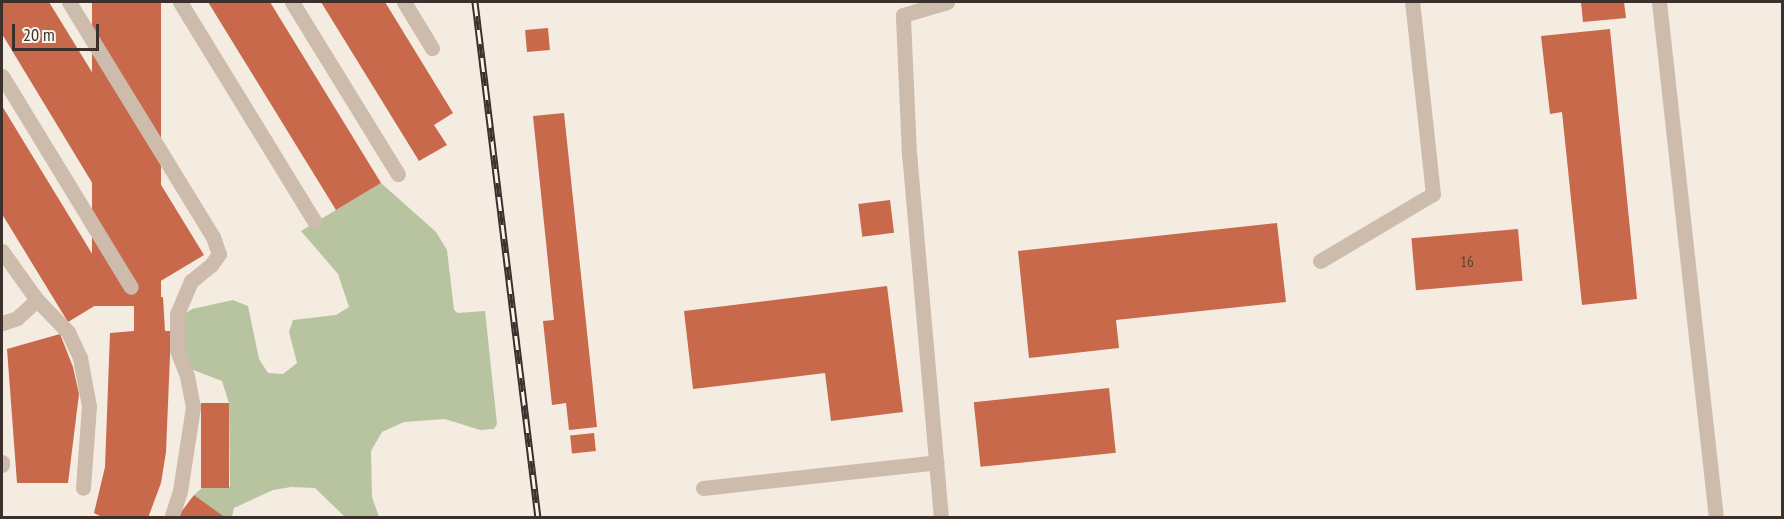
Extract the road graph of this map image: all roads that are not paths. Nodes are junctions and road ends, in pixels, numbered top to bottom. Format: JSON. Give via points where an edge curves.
{"nodes":[{"id":1,"x":69,"y":2,"type":"edge"},
{"id":2,"x":180,"y":2,"type":"edge"},
{"id":3,"x":292,"y":2,"type":"edge"},
{"id":4,"x":404,"y":2,"type":"edge"},
{"id":5,"x":947,"y":2,"type":"edge"},
{"id":6,"x":1412,"y":2,"type":"edge"},
{"id":7,"x":1659,"y":2,"type":"edge"},
{"id":8,"x":432,"y":48,"type":"dead end"},
{"id":9,"x":2,"y":76,"type":"edge"},
{"id":10,"x":398,"y":174,"type":"dead end"},
{"id":11,"x":314,"y":221,"type":"dead end"},
{"id":12,"x":2,"y":251,"type":"edge"},
{"id":13,"x":1320,"y":261,"type":"dead end"},
{"id":14,"x":131,"y":287,"type":"dead end"},
{"id":15,"x":36,"y":300,"type":"junction"},
{"id":16,"x":2,"y":323,"type":"edge"},
{"id":17,"x":937,"y":462,"type":"junction"},
{"id":18,"x":83,"y":488,"type":"dead end"},
{"id":19,"x":703,"y":488,"type":"dead end"},
{"id":20,"x":171,"y":518,"type":"edge"},
{"id":21,"x":941,"y":518,"type":"edge"},
{"id":22,"x":1716,"y":518,"type":"edge"}],
"edges":[{"from":1,"to":20,"type":"street","via":[[213,237],[219,254],[211,266],[191,281],[177,314],[177,350],[193,407],[180,491]]},
{"from":2,"to":11,"type":"street"},
{"from":3,"to":10,"type":"street"},
{"from":4,"to":8,"type":"street"},
{"from":5,"to":17,"type":"street","via":[[903,15],[909,155]]},
{"from":6,"to":13,"type":"street","via":[[1433,194]]},
{"from":7,"to":22,"type":"street"},
{"from":9,"to":14,"type":"street"},
{"from":12,"to":15,"type":"street"},
{"from":15,"to":16,"type":"street","via":[[18,318]]},
{"from":15,"to":18,"type":"street","via":[[68,333],[80,358],[89,406]]},
{"from":17,"to":19,"type":"street"},
{"from":17,"to":21,"type":"street"}]}
